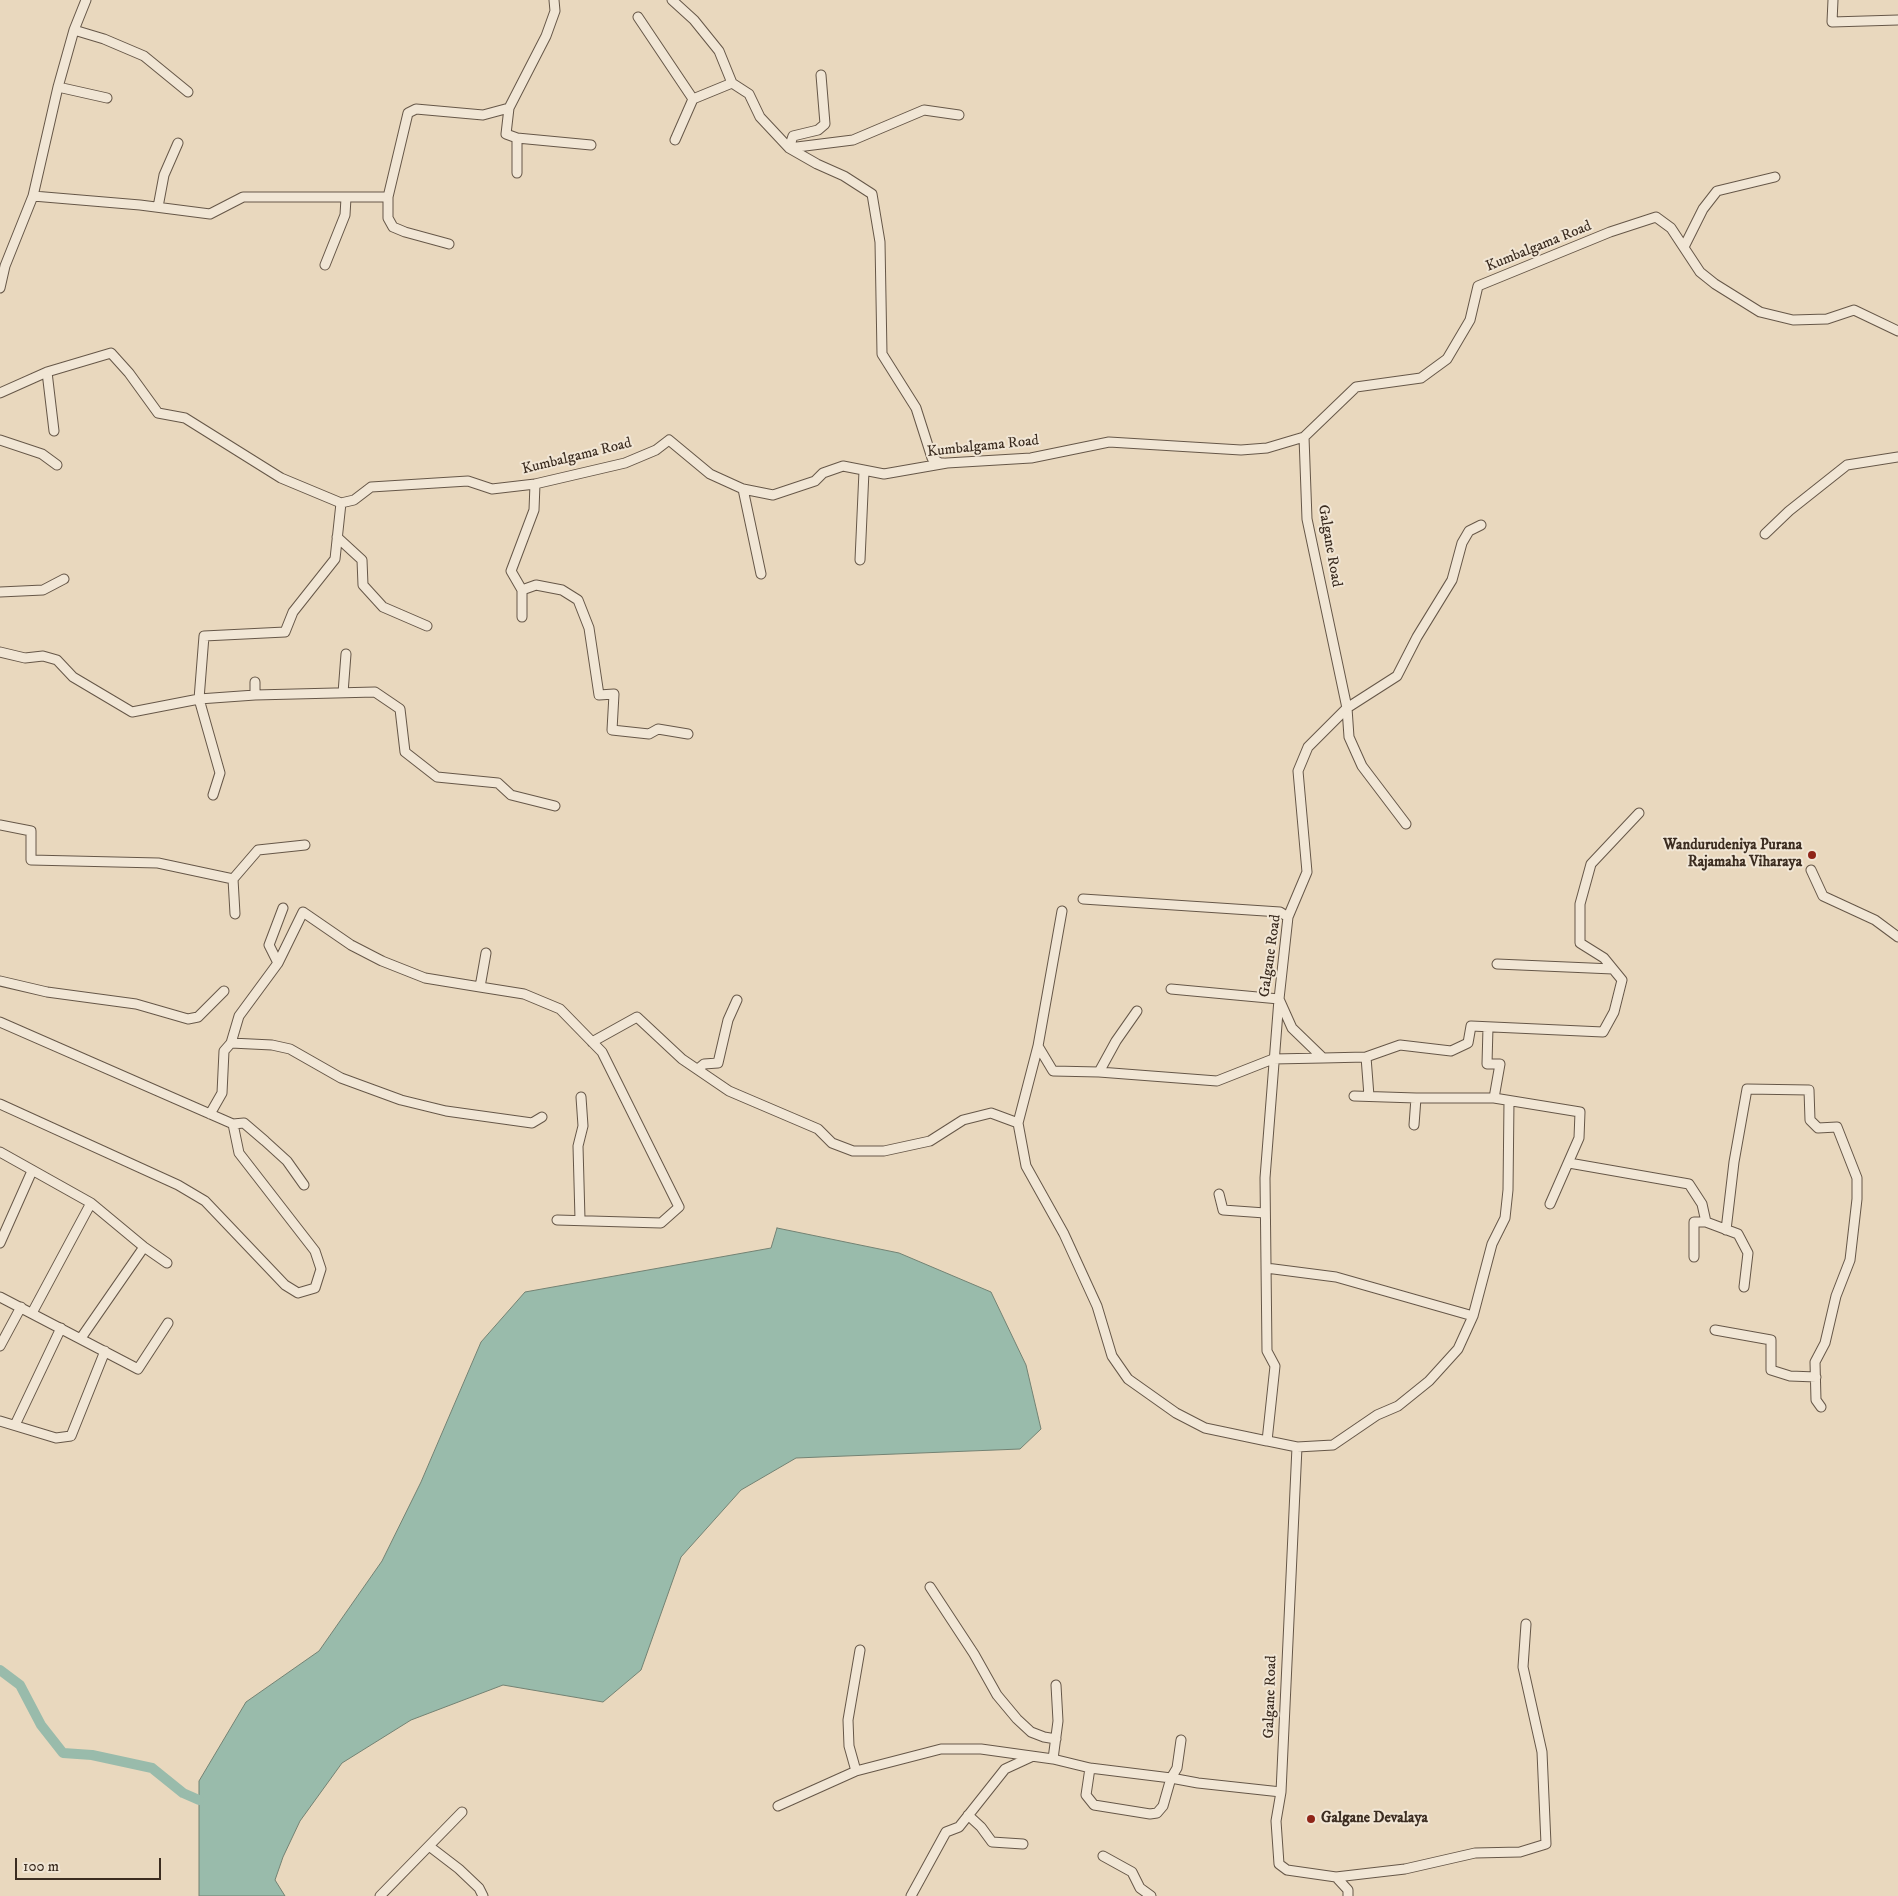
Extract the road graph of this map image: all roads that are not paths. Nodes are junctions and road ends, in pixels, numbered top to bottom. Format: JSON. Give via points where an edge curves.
{"nodes":[{"id":1,"x":86,"y":0,"type":"edge"},
{"id":2,"x":554,"y":0,"type":"edge"},
{"id":3,"x":672,"y":0,"type":"edge"},
{"id":4,"x":1833,"y":0,"type":"edge"},
{"id":5,"x":638,"y":17,"type":"dead end"},
{"id":6,"x":1898,"y":20,"type":"edge"},
{"id":7,"x":74,"y":30,"type":"junction"},
{"id":8,"x":821,"y":75,"type":"dead end"},
{"id":9,"x":732,"y":83,"type":"junction"},
{"id":10,"x":58,"y":87,"type":"junction"},
{"id":11,"x":188,"y":92,"type":"dead end"},
{"id":12,"x":107,"y":98,"type":"dead end"},
{"id":13,"x":693,"y":99,"type":"junction"},
{"id":14,"x":509,"y":108,"type":"junction"},
{"id":15,"x":959,"y":115,"type":"dead end"},
{"id":16,"x":517,"y":138,"type":"junction"},
{"id":17,"x":675,"y":140,"type":"dead end"},
{"id":18,"x":178,"y":143,"type":"dead end"},
{"id":19,"x":591,"y":145,"type":"dead end"},
{"id":20,"x":789,"y":148,"type":"junction"},
{"id":21,"x":517,"y":173,"type":"dead end"},
{"id":22,"x":1775,"y":178,"type":"dead end"},
{"id":23,"x":33,"y":196,"type":"junction"},
{"id":24,"x":388,"y":197,"type":"junction"},
{"id":25,"x":346,"y":198,"type":"junction"},
{"id":26,"x":158,"y":207,"type":"junction"},
{"id":27,"x":450,"y":244,"type":"dead end"},
{"id":28,"x":1684,"y":246,"type":"junction"},
{"id":29,"x":325,"y":265,"type":"dead end"},
{"id":30,"x":0,"y":288,"type":"edge"},
{"id":31,"x":1898,"y":331,"type":"edge"},
{"id":32,"x":47,"y":372,"type":"junction"},
{"id":33,"x":0,"y":393,"type":"edge"},
{"id":34,"x":54,"y":431,"type":"dead end"},
{"id":35,"x":1304,"y":437,"type":"junction"},
{"id":36,"x":0,"y":440,"type":"edge"},
{"id":37,"x":1898,"y":457,"type":"edge"},
{"id":38,"x":947,"y":463,"type":"junction"},
{"id":39,"x":58,"y":466,"type":"dead end"},
{"id":40,"x":864,"y":471,"type":"junction"},
{"id":41,"x":535,"y":484,"type":"junction"},
{"id":42,"x":743,"y":489,"type":"junction"},
{"id":43,"x":341,"y":503,"type":"junction"},
{"id":44,"x":1481,"y":525,"type":"dead end"},
{"id":45,"x":1765,"y":534,"type":"dead end"},
{"id":46,"x":337,"y":538,"type":"junction"},
{"id":47,"x":860,"y":560,"type":"dead end"},
{"id":48,"x":761,"y":574,"type":"dead end"},
{"id":49,"x":64,"y":579,"type":"dead end"},
{"id":50,"x":522,"y":590,"type":"junction"},
{"id":51,"x":0,"y":592,"type":"edge"},
{"id":52,"x":522,"y":617,"type":"dead end"},
{"id":53,"x":427,"y":626,"type":"dead end"},
{"id":54,"x":0,"y":652,"type":"edge"},
{"id":55,"x":346,"y":654,"type":"dead end"},
{"id":56,"x":255,"y":682,"type":"dead end"},
{"id":57,"x":343,"y":693,"type":"junction"},
{"id":58,"x":255,"y":695,"type":"junction"},
{"id":59,"x":199,"y":698,"type":"junction"},
{"id":60,"x":1347,"y":708,"type":"junction"},
{"id":61,"x":688,"y":734,"type":"dead end"},
{"id":62,"x":213,"y":795,"type":"dead end"},
{"id":63,"x":555,"y":806,"type":"dead end"},
{"id":64,"x":1639,"y":813,"type":"dead end"},
{"id":65,"x":1406,"y":824,"type":"dead end"},
{"id":66,"x":0,"y":825,"type":"edge"},
{"id":67,"x":305,"y":845,"type":"dead end"},
{"id":68,"x":1811,"y":870,"type":"dead end"},
{"id":69,"x":233,"y":879,"type":"junction"},
{"id":70,"x":1083,"y":899,"type":"dead end"},
{"id":71,"x":283,"y":908,"type":"dead end"},
{"id":72,"x":1062,"y":911,"type":"dead end"},
{"id":73,"x":235,"y":914,"type":"dead end"},
{"id":74,"x":1288,"y":917,"type":"junction"},
{"id":75,"x":1898,"y":937,"type":"edge"},
{"id":76,"x":486,"y":953,"type":"dead end"},
{"id":77,"x":278,"y":964,"type":"junction"},
{"id":78,"x":1497,"y":964,"type":"dead end"},
{"id":79,"x":1614,"y":969,"type":"junction"},
{"id":80,"x":0,"y":981,"type":"edge"},
{"id":81,"x":480,"y":987,"type":"junction"},
{"id":82,"x":1170,"y":989,"type":"dead end"},
{"id":83,"x":224,"y":991,"type":"dead end"},
{"id":84,"x":1278,"y":999,"type":"junction"},
{"id":85,"x":737,"y":1000,"type":"dead end"},
{"id":86,"x":1137,"y":1011,"type":"dead end"},
{"id":87,"x":0,"y":1022,"type":"edge"},
{"id":88,"x":1488,"y":1027,"type":"junction"},
{"id":89,"x":592,"y":1042,"type":"junction"},
{"id":90,"x":231,"y":1043,"type":"junction"},
{"id":91,"x":1038,"y":1046,"type":"junction"},
{"id":92,"x":1366,"y":1057,"type":"junction"},
{"id":93,"x":1323,"y":1058,"type":"junction"},
{"id":94,"x":1274,"y":1059,"type":"junction"},
{"id":95,"x":698,"y":1069,"type":"junction"},
{"id":96,"x":1099,"y":1072,"type":"junction"},
{"id":97,"x":1354,"y":1096,"type":"dead end"},
{"id":98,"x":1369,"y":1096,"type":"junction"},
{"id":99,"x":581,"y":1097,"type":"dead end"},
{"id":100,"x":1416,"y":1098,"type":"junction"},
{"id":101,"x":1494,"y":1098,"type":"junction"},
{"id":102,"x":1509,"y":1101,"type":"junction"},
{"id":103,"x":0,"y":1104,"type":"edge"},
{"id":104,"x":210,"y":1114,"type":"junction"},
{"id":105,"x":542,"y":1117,"type":"dead end"},
{"id":106,"x":1018,"y":1123,"type":"junction"},
{"id":107,"x":233,"y":1124,"type":"junction"},
{"id":108,"x":1414,"y":1125,"type":"dead end"},
{"id":109,"x":0,"y":1152,"type":"edge"},
{"id":110,"x":1569,"y":1163,"type":"junction"},
{"id":111,"x":32,"y":1171,"type":"junction"},
{"id":112,"x":304,"y":1185,"type":"dead end"},
{"id":113,"x":1219,"y":1194,"type":"dead end"},
{"id":114,"x":91,"y":1203,"type":"junction"},
{"id":115,"x":1550,"y":1204,"type":"dead end"},
{"id":116,"x":1265,"y":1213,"type":"junction"},
{"id":117,"x":580,"y":1219,"type":"junction"},
{"id":118,"x":557,"y":1220,"type":"dead end"},
{"id":119,"x":1706,"y":1222,"type":"junction"},
{"id":120,"x":1726,"y":1230,"type":"junction"},
{"id":121,"x":0,"y":1243,"type":"edge"},
{"id":122,"x":144,"y":1247,"type":"junction"},
{"id":123,"x":1694,"y":1257,"type":"dead end"},
{"id":124,"x":167,"y":1263,"type":"dead end"},
{"id":125,"x":1266,"y":1268,"type":"junction"},
{"id":126,"x":1744,"y":1286,"type":"dead end"},
{"id":127,"x":0,"y":1297,"type":"edge"},
{"id":128,"x":21,"y":1307,"type":"junction"},
{"id":129,"x":32,"y":1313,"type":"junction"},
{"id":130,"x":1472,"y":1316,"type":"junction"},
{"id":131,"x":168,"y":1323,"type":"dead end"},
{"id":132,"x":61,"y":1328,"type":"junction"},
{"id":133,"x":1715,"y":1330,"type":"dead end"},
{"id":134,"x":81,"y":1338,"type":"junction"},
{"id":135,"x":0,"y":1346,"type":"edge"},
{"id":136,"x":105,"y":1351,"type":"junction"},
{"id":137,"x":1816,"y":1377,"type":"junction"},
{"id":138,"x":1150,"y":1394,"type":"dead end"},
{"id":139,"x":1822,"y":1407,"type":"dead end"},
{"id":140,"x":0,"y":1421,"type":"edge"},
{"id":141,"x":15,"y":1426,"type":"junction"},
{"id":142,"x":1266,"y":1441,"type":"junction"},
{"id":143,"x":1297,"y":1447,"type":"junction"},
{"id":144,"x":930,"y":1587,"type":"dead end"},
{"id":145,"x":1526,"y":1624,"type":"dead end"},
{"id":146,"x":860,"y":1650,"type":"dead end"},
{"id":147,"x":1056,"y":1685,"type":"dead end"},
{"id":148,"x":1056,"y":1739,"type":"junction"},
{"id":149,"x":1181,"y":1740,"type":"dead end"},
{"id":150,"x":1031,"y":1757,"type":"junction"},
{"id":151,"x":1053,"y":1759,"type":"junction"},
{"id":152,"x":1090,"y":1768,"type":"junction"},
{"id":153,"x":856,"y":1771,"type":"junction"},
{"id":154,"x":1171,"y":1778,"type":"junction"},
{"id":155,"x":1281,"y":1792,"type":"junction"},
{"id":156,"x":778,"y":1806,"type":"dead end"},
{"id":157,"x":462,"y":1812,"type":"dead end"},
{"id":158,"x":968,"y":1815,"type":"junction"},
{"id":159,"x":1023,"y":1844,"type":"dead end"},
{"id":160,"x":429,"y":1846,"type":"junction"},
{"id":161,"x":1103,"y":1856,"type":"dead end"},
{"id":162,"x":1336,"y":1877,"type":"junction"},
{"id":163,"x":380,"y":1896,"type":"edge"},
{"id":164,"x":483,"y":1896,"type":"edge"},
{"id":165,"x":911,"y":1896,"type":"edge"},
{"id":166,"x":1151,"y":1896,"type":"edge"},
{"id":167,"x":1348,"y":1896,"type":"edge"}],
"edges":[{"from":1,"to":7,"type":"street"},
{"from":2,"to":14,"type":"street","via":[[555,11],[546,36]]},
{"from":3,"to":9,"type":"street","via":[[694,20],[719,51]]},
{"from":4,"to":6,"type":"street","via":[[1832,22]]},
{"from":5,"to":13,"type":"street"},
{"from":7,"to":10,"type":"street"},
{"from":7,"to":11,"type":"street","via":[[144,56]]},
{"from":8,"to":20,"type":"street","via":[[825,124],[818,130],[793,136]]},
{"from":9,"to":13,"type":"street"},
{"from":9,"to":20,"type":"street","via":[[749,94],[760,117]]},
{"from":10,"to":12,"type":"street"},
{"from":10,"to":23,"type":"street"},
{"from":13,"to":17,"type":"street"},
{"from":14,"to":16,"type":"street","via":[[506,134]]},
{"from":14,"to":24,"type":"street","via":[[483,114],[416,109],[408,113]]},
{"from":15,"to":20,"type":"street","via":[[924,110],[853,140]]},
{"from":16,"to":19,"type":"street"},
{"from":16,"to":21,"type":"street"},
{"from":18,"to":26,"type":"street","via":[[164,175]]},
{"from":20,"to":38,"type":"street","via":[[872,194],[880,242],[882,354],[916,408],[932,458]]},
{"from":22,"to":28,"type":"street","via":[[1717,191],[1703,209]]},
{"from":23,"to":26,"type":"street"},
{"from":23,"to":30,"type":"street","via":[[5,266]]},
{"from":24,"to":25,"type":"street"},
{"from":24,"to":27,"type":"street","via":[[388,218],[393,227]]},
{"from":25,"to":26,"type":"street","via":[[243,197],[210,214]]},
{"from":25,"to":29,"type":"street","via":[[345,215]]},
{"from":28,"to":31,"type":"street","name":"Kumbalgama Road","via":[[1700,272],[1760,312],[1793,320],[1827,318],[1854,310]]},
{"from":28,"to":35,"type":"street","name":"Kumbalgama Road","via":[[1671,228],[1656,217],[1610,232],[1478,286],[1470,320],[1447,359],[1421,378],[1356,387]]},
{"from":32,"to":33,"type":"street"},
{"from":32,"to":34,"type":"street"},
{"from":32,"to":43,"type":"street","via":[[111,353],[158,413],[185,418],[281,478]]},
{"from":35,"to":38,"type":"street","name":"Kumbalgama Road","via":[[1267,448],[1240,450],[1109,442],[1031,458]]},
{"from":35,"to":60,"type":"street","name":"Galgane Road","via":[[1307,520]]},
{"from":36,"to":39,"type":"street","via":[[42,454]]},
{"from":37,"to":45,"type":"street","via":[[1847,466]]},
{"from":38,"to":40,"type":"street","name":"Kumbalgama Road","via":[[884,474]]},
{"from":40,"to":42,"type":"street","name":"Kumbalgama Road","via":[[843,466],[823,473],[815,481],[773,495]]},
{"from":40,"to":47,"type":"street"},
{"from":41,"to":42,"type":"street","name":"Kumbalgama Road","via":[[625,463],[656,450],[669,440],[710,474]]},
{"from":41,"to":43,"type":"street","name":"Kumbalgama Road","via":[[492,489],[468,481],[371,486],[354,500]]},
{"from":41,"to":50,"type":"street","via":[[534,510],[511,571]]},
{"from":42,"to":48,"type":"street"},
{"from":43,"to":46,"type":"street"},
{"from":44,"to":60,"type":"street","via":[[1469,531],[1462,543],[1452,580],[1397,676]]},
{"from":46,"to":53,"type":"street","via":[[362,560],[363,585],[383,607]]},
{"from":46,"to":59,"type":"street","via":[[335,559],[293,612],[285,632],[204,636]]},
{"from":49,"to":51,"type":"street","via":[[43,590]]},
{"from":50,"to":52,"type":"street"},
{"from":50,"to":61,"type":"street","via":[[536,585],[562,590],[578,600],[589,628],[599,695],[614,694],[612,730],[649,734],[658,728]]},
{"from":54,"to":59,"type":"street","via":[[57,660],[73,677],[132,712]]},
{"from":55,"to":57,"type":"street"},
{"from":56,"to":58,"type":"street"},
{"from":57,"to":58,"type":"street"},
{"from":57,"to":63,"type":"street","via":[[375,692],[400,709],[405,752],[437,776],[498,783],[510,795]]},
{"from":58,"to":59,"type":"street"},
{"from":59,"to":62,"type":"street","via":[[220,773]]},
{"from":60,"to":65,"type":"street","via":[[1349,737],[1362,766]]},
{"from":60,"to":74,"type":"street","name":"Galgane Road","via":[[1308,747],[1298,771],[1307,872]]},
{"from":64,"to":79,"type":"street","via":[[1591,864],[1580,904],[1580,943],[1604,958]]},
{"from":66,"to":69,"type":"street","via":[[31,831],[31,860],[158,863]]},
{"from":67,"to":69,"type":"street","via":[[258,850]]},
{"from":68,"to":75,"type":"street","via":[[1823,896],[1875,920]]},
{"from":69,"to":73,"type":"street"},
{"from":70,"to":74,"type":"street","via":[[1280,912]]},
{"from":71,"to":77,"type":"street","via":[[269,945]]},
{"from":72,"to":91,"type":"street"},
{"from":74,"to":84,"type":"street","name":"Galgane Road"},
{"from":76,"to":81,"type":"street"},
{"from":77,"to":81,"type":"street","via":[[304,912],[351,945],[382,961],[425,978]]},
{"from":77,"to":90,"type":"street","via":[[239,1016]]},
{"from":78,"to":79,"type":"street"},
{"from":79,"to":88,"type":"street","via":[[1622,980],[1614,1012],[1603,1032]]},
{"from":80,"to":83,"type":"street","via":[[47,992],[136,1004],[188,1019],[198,1017]]},
{"from":81,"to":89,"type":"street","via":[[524,994],[560,1009]]},
{"from":82,"to":84,"type":"street"},
{"from":84,"to":93,"type":"street","via":[[1292,1028]]},
{"from":84,"to":94,"type":"street","name":"Galgane Road"},
{"from":85,"to":95,"type":"street","via":[[728,1020],[718,1063],[704,1064]]},
{"from":86,"to":96,"type":"street"},
{"from":87,"to":104,"type":"street"},
{"from":88,"to":92,"type":"street","via":[[1471,1026],[1468,1043],[1451,1051],[1400,1045]]},
{"from":88,"to":101,"type":"street","via":[[1487,1064],[1500,1064]]},
{"from":89,"to":95,"type":"street","via":[[636,1017],[682,1059]]},
{"from":89,"to":117,"type":"street","via":[[602,1052],[679,1207],[660,1223]]},
{"from":90,"to":104,"type":"street","via":[[224,1051],[222,1093]]},
{"from":90,"to":105,"type":"street","via":[[290,1049],[341,1078],[401,1100],[446,1111],[532,1123]]},
{"from":91,"to":96,"type":"street","via":[[1053,1071]]},
{"from":91,"to":106,"type":"street"},
{"from":92,"to":93,"type":"street"},
{"from":92,"to":98,"type":"street"},
{"from":93,"to":94,"type":"street"},
{"from":94,"to":96,"type":"street","via":[[1218,1081]]},
{"from":94,"to":116,"type":"street","name":"Galgane Road"},
{"from":95,"to":106,"type":"street","via":[[729,1091],[818,1129],[832,1144],[853,1151],[884,1151],[930,1141],[963,1120],[991,1113]]},
{"from":97,"to":98,"type":"street"},
{"from":98,"to":100,"type":"street"},
{"from":99,"to":117,"type":"street","via":[[583,1126],[578,1146]]},
{"from":100,"to":101,"type":"street"},
{"from":100,"to":108,"type":"street"},
{"from":101,"to":102,"type":"street"},
{"from":102,"to":110,"type":"street","via":[[1580,1112],[1579,1138]]},
{"from":102,"to":130,"type":"street","via":[[1505,1218],[1492,1244]]},
{"from":103,"to":107,"type":"street","via":[[205,1201],[285,1285],[298,1292],[315,1288],[321,1269],[315,1252],[238,1153]]},
{"from":104,"to":107,"type":"street"},
{"from":106,"to":142,"type":"street","via":[[1026,1166],[1064,1234],[1097,1306],[1112,1356],[1128,1379],[1176,1414],[1205,1428]]},
{"from":107,"to":112,"type":"street","via":[[244,1123],[265,1141],[287,1161]]},
{"from":109,"to":111,"type":"street"},
{"from":110,"to":115,"type":"street"},
{"from":110,"to":119,"type":"street","via":[[1689,1184],[1702,1204]]},
{"from":111,"to":114,"type":"street"},
{"from":111,"to":121,"type":"street"},
{"from":113,"to":116,"type":"street","via":[[1223,1210]]},
{"from":114,"to":122,"type":"street"},
{"from":114,"to":129,"type":"street"},
{"from":116,"to":125,"type":"street","name":"Galgane Road"},
{"from":117,"to":118,"type":"street"},
{"from":119,"to":120,"type":"street"},
{"from":119,"to":123,"type":"street","via":[[1694,1222]]},
{"from":120,"to":126,"type":"street","via":[[1738,1234],[1748,1253]]},
{"from":120,"to":137,"type":"street","via":[[1747,1089],[1809,1090],[1810,1120],[1818,1128],[1837,1127],[1857,1178],[1850,1260],[1836,1296],[1825,1343],[1816,1362]]},
{"from":122,"to":124,"type":"street"},
{"from":122,"to":134,"type":"street"},
{"from":125,"to":130,"type":"street","via":[[1336,1277]]},
{"from":125,"to":142,"type":"street","name":"Galgane Road","via":[[1267,1351],[1275,1366]]},
{"from":127,"to":128,"type":"street"},
{"from":128,"to":129,"type":"street"},
{"from":128,"to":135,"type":"street"},
{"from":129,"to":132,"type":"street"},
{"from":130,"to":143,"type":"street","via":[[1458,1349],[1429,1381],[1398,1406],[1377,1415],[1333,1445]]},
{"from":131,"to":136,"type":"street","via":[[138,1369]]},
{"from":132,"to":134,"type":"street"},
{"from":132,"to":141,"type":"street"},
{"from":133,"to":137,"type":"street","via":[[1771,1340],[1771,1370],[1790,1376]]},
{"from":134,"to":136,"type":"street"},
{"from":136,"to":141,"type":"street","via":[[71,1436],[56,1438]]},
{"from":137,"to":139,"type":"street","via":[[1816,1400]]},
{"from":138,"to":142,"type":"street","via":[[1201,1426]]},
{"from":140,"to":141,"type":"street"},
{"from":142,"to":143,"type":"street"},
{"from":143,"to":155,"type":"street","name":"Galgane Road"},
{"from":144,"to":148,"type":"street","via":[[997,1695],[1031,1732]]},
{"from":145,"to":162,"type":"street","via":[[1523,1667],[1542,1752],[1546,1844],[1520,1852],[1476,1853],[1405,1869]]},
{"from":146,"to":153,"type":"street","via":[[848,1720],[849,1746]]},
{"from":147,"to":148,"type":"street"},
{"from":148,"to":151,"type":"street"},
{"from":149,"to":154,"type":"street","via":[[1177,1768]]},
{"from":150,"to":151,"type":"street"},
{"from":150,"to":153,"type":"street","via":[[981,1748],[942,1749]]},
{"from":150,"to":158,"type":"street","via":[[1005,1769]]},
{"from":151,"to":152,"type":"street"},
{"from":152,"to":154,"type":"street"},
{"from":152,"to":154,"type":"street","via":[[1086,1795],[1094,1805],[1150,1814],[1157,1813],[1163,1806]]},
{"from":153,"to":156,"type":"street"},
{"from":154,"to":155,"type":"street"},
{"from":155,"to":162,"type":"street","name":"Galgane Road","via":[[1276,1821],[1278,1864],[1287,1870]]},
{"from":157,"to":160,"type":"street"},
{"from":158,"to":159,"type":"street","via":[[992,1842]]},
{"from":158,"to":165,"type":"street","via":[[960,1827],[946,1832]]},
{"from":160,"to":163,"type":"street"},
{"from":160,"to":164,"type":"street","via":[[480,1888]]},
{"from":161,"to":166,"type":"street","via":[[1132,1872],[1140,1888]]},
{"from":162,"to":167,"type":"street","via":[[1348,1890]]}]}
